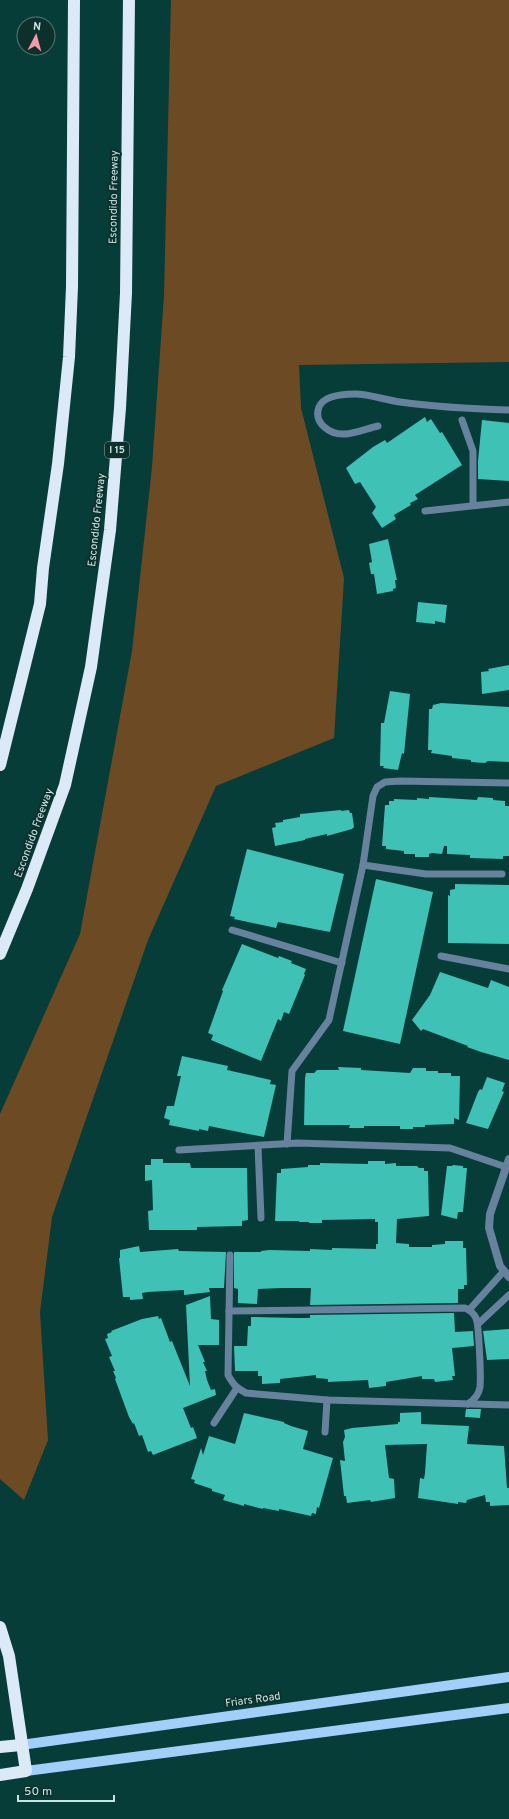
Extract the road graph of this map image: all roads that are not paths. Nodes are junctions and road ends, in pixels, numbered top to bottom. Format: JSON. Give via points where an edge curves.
{"nodes":[{"id":1,"x":74,"y":0,"type":"edge"},
{"id":2,"x":129,"y":0,"type":"edge"},
{"id":3,"x":509,"y":410,"type":"edge"},
{"id":4,"x":462,"y":420,"type":"dead end"},
{"id":5,"x":378,"y":426,"type":"dead end"},
{"id":6,"x":509,"y":502,"type":"edge"},
{"id":7,"x":473,"y":505,"type":"junction"},
{"id":8,"x":425,"y":511,"type":"dead end"},
{"id":9,"x":0,"y":765,"type":"edge"},
{"id":10,"x":509,"y":783,"type":"edge"},
{"id":11,"x":364,"y":865,"type":"junction"},
{"id":12,"x":502,"y":874,"type":"dead end"},
{"id":13,"x":232,"y":930,"type":"dead end"},
{"id":14,"x":0,"y":954,"type":"edge"},
{"id":15,"x":440,"y":956,"type":"dead end"},
{"id":16,"x":342,"y":964,"type":"junction"},
{"id":17,"x":509,"y":969,"type":"edge"},
{"id":18,"x":287,"y":1144,"type":"junction"},
{"id":19,"x":258,"y":1146,"type":"junction"},
{"id":20,"x":179,"y":1150,"type":"dead end"},
{"id":21,"x":508,"y":1163,"type":"edge"},
{"id":22,"x":261,"y":1218,"type":"dead end"},
{"id":23,"x":230,"y":1255,"type":"dead end"},
{"id":24,"x":506,"y":1274,"type":"edge"},
{"id":25,"x":509,"y":1295,"type":"edge"},
{"id":26,"x":469,"y":1310,"type":"junction"},
{"id":27,"x":229,"y":1311,"type":"junction"},
{"id":28,"x":478,"y":1324,"type":"junction"},
{"id":29,"x":237,"y":1388,"type":"junction"},
{"id":30,"x":327,"y":1400,"type":"junction"},
{"id":31,"x":468,"y":1404,"type":"junction"},
{"id":32,"x":509,"y":1405,"type":"edge"},
{"id":33,"x":214,"y":1423,"type":"dead end"},
{"id":34,"x":325,"y":1432,"type":"dead end"},
{"id":35,"x":0,"y":1627,"type":"edge"},
{"id":36,"x":509,"y":1677,"type":"edge"},
{"id":37,"x":509,"y":1708,"type":"edge"},
{"id":38,"x":21,"y":1745,"type":"junction"},
{"id":39,"x":0,"y":1747,"type":"edge"},
{"id":40,"x":26,"y":1771,"type":"junction"},
{"id":41,"x":0,"y":1775,"type":"edge"}],
"edges":[{"from":1,"to":9,"type":"highway","via":[[72,287],[69,357],[40,604]]},
{"from":2,"to":14,"type":"highway","name":"Escondido Freeway","number":"I 15","via":[[126,292],[110,530],[91,667],[65,785]]},
{"from":3,"to":5,"type":"lane","via":[[399,402],[356,394],[327,398],[320,406],[317,418],[321,425],[336,433],[346,434]]},
{"from":4,"to":7,"type":"lane","via":[[473,451]]},
{"from":6,"to":7,"type":"lane"},
{"from":7,"to":8,"type":"lane"},
{"from":10,"to":11,"type":"lane","via":[[400,781],[381,784],[373,796]]},
{"from":11,"to":12,"type":"lane","via":[[426,874]]},
{"from":11,"to":16,"type":"lane"},
{"from":13,"to":16,"type":"lane"},
{"from":15,"to":17,"type":"lane"},
{"from":16,"to":18,"type":"lane","via":[[329,1020],[292,1071]]},
{"from":18,"to":19,"type":"lane"},
{"from":18,"to":21,"type":"lane","via":[[450,1148]]},
{"from":19,"to":20,"type":"lane"},
{"from":19,"to":22,"type":"lane"},
{"from":21,"to":24,"type":"street","via":[[490,1214],[489,1228],[500,1266]]},
{"from":23,"to":27,"type":"lane"},
{"from":24,"to":26,"type":"lane"},
{"from":25,"to":28,"type":"lane"},
{"from":26,"to":27,"type":"lane","via":[[464,1308]]},
{"from":26,"to":28,"type":"lane"},
{"from":27,"to":29,"type":"lane","via":[[228,1375]]},
{"from":28,"to":31,"type":"lane","via":[[480,1388]]},
{"from":29,"to":30,"type":"lane","via":[[246,1393]]},
{"from":29,"to":33,"type":"lane"},
{"from":30,"to":31,"type":"lane"},
{"from":30,"to":34,"type":"lane"},
{"from":31,"to":32,"type":"lane"},
{"from":35,"to":38,"type":"highway","via":[[9,1656]]},
{"from":36,"to":38,"type":"main road","name":"Friars Road"},
{"from":37,"to":40,"type":"main road"},
{"from":38,"to":39,"type":"highway","name":"Friars Road"},
{"from":38,"to":40,"type":"highway"},
{"from":40,"to":41,"type":"highway"}]}
